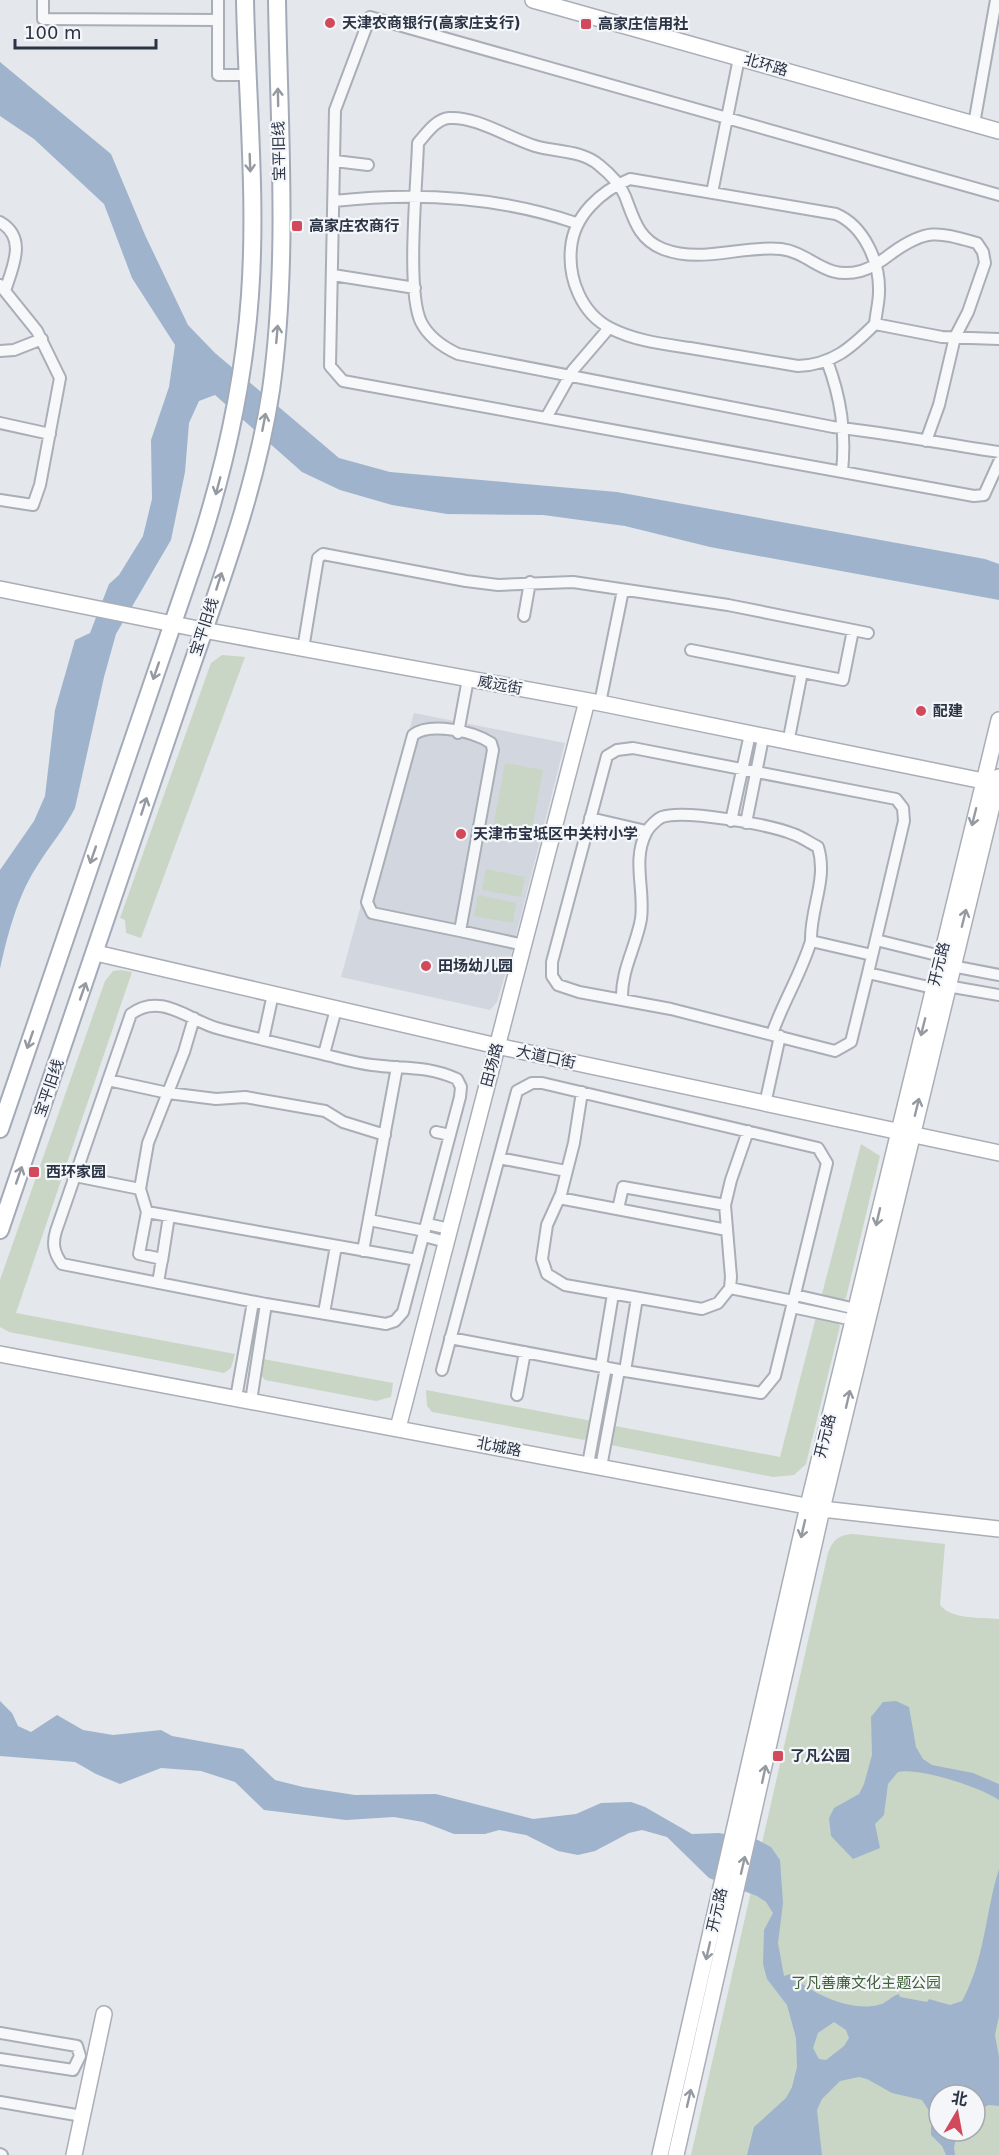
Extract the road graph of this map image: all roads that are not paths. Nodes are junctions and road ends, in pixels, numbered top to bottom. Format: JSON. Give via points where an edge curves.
{"nodes":[{"id":1,"x":43,"y":0,"type":"edge"},
{"id":2,"x":218,"y":0,"type":"edge"},
{"id":3,"x":245,"y":0,"type":"edge"},
{"id":4,"x":277,"y":0,"type":"edge"},
{"id":5,"x":533,"y":0,"type":"edge"},
{"id":6,"x":569,"y":0,"type":"edge"},
{"id":7,"x":996,"y":0,"type":"edge"},
{"id":8,"x":218,"y":20,"type":"junction"},
{"id":9,"x":738,"y":58,"type":"junction"},
{"id":10,"x":246,"y":75,"type":"junction"},
{"id":11,"x":726,"y":118,"type":"junction"},
{"id":12,"x":974,"y":119,"type":"junction"},
{"id":13,"x":999,"y":122,"type":"edge"},
{"id":14,"x":999,"y":131,"type":"edge"},
{"id":15,"x":334,"y":161,"type":"junction"},
{"id":16,"x":368,"y":165,"type":"dead end"},
{"id":17,"x":617,"y":184,"type":"junction"},
{"id":18,"x":712,"y":193,"type":"junction"},
{"id":19,"x":999,"y":195,"type":"edge"},
{"id":20,"x":417,"y":196,"type":"junction"},
{"id":21,"x":334,"y":201,"type":"junction"},
{"id":22,"x":0,"y":222,"type":"edge"},
{"id":23,"x":576,"y":223,"type":"junction"},
{"id":24,"x":875,"y":265,"type":"junction"},
{"id":25,"x":333,"y":274,"type":"junction"},
{"id":26,"x":2,"y":288,"type":"edge"},
{"id":27,"x":415,"y":288,"type":"junction"},
{"id":28,"x":875,"y":324,"type":"junction"},
{"id":29,"x":609,"y":328,"type":"junction"},
{"id":30,"x":955,"y":337,"type":"junction"},
{"id":31,"x":42,"y":339,"type":"junction"},
{"id":32,"x":999,"y":339,"type":"edge"},
{"id":33,"x":0,"y":351,"type":"edge"},
{"id":34,"x":827,"y":361,"type":"junction"},
{"id":35,"x":570,"y":376,"type":"junction"},
{"id":36,"x":546,"y":418,"type":"junction"},
{"id":37,"x":0,"y":423,"type":"edge"},
{"id":38,"x":843,"y":428,"type":"junction"},
{"id":39,"x":50,"y":434,"type":"junction"},
{"id":40,"x":926,"y":441,"type":"junction"},
{"id":41,"x":999,"y":452,"type":"edge"},
{"id":42,"x":999,"y":462,"type":"edge"},
{"id":43,"x":842,"y":472,"type":"junction"},
{"id":44,"x":0,"y":500,"type":"edge"},
{"id":45,"x":530,"y":582,"type":"junction"},
{"id":46,"x":0,"y":589,"type":"edge"},
{"id":47,"x":622,"y":590,"type":"junction"},
{"id":48,"x":524,"y":616,"type":"dead end"},
{"id":49,"x":172,"y":624,"type":"junction"},
{"id":50,"x":203,"y":630,"type":"junction"},
{"id":51,"x":853,"y":630,"type":"junction"},
{"id":52,"x":868,"y":633,"type":"dead end"},
{"id":53,"x":303,"y":649,"type":"junction"},
{"id":54,"x":691,"y":650,"type":"dead end"},
{"id":55,"x":802,"y":672,"type":"junction"},
{"id":56,"x":468,"y":679,"type":"junction"},
{"id":57,"x":593,"y":702,"type":"junction"},
{"id":58,"x":999,"y":720,"type":"edge"},
{"id":59,"x":458,"y":732,"type":"junction"},
{"id":60,"x":756,"y":736,"type":"junction"},
{"id":61,"x":788,"y":743,"type":"junction"},
{"id":62,"x":741,"y":769,"type":"junction"},
{"id":63,"x":755,"y":772,"type":"junction"},
{"id":64,"x":995,"y":781,"type":"edge"},
{"id":65,"x":590,"y":818,"type":"junction"},
{"id":66,"x":731,"y":821,"type":"junction"},
{"id":67,"x":746,"y":823,"type":"junction"},
{"id":68,"x":646,"y":831,"type":"junction"},
{"id":69,"x":460,"y":931,"type":"junction"},
{"id":70,"x":876,"y":940,"type":"junction"},
{"id":71,"x":812,"y":941,"type":"junction"},
{"id":72,"x":524,"y":945,"type":"junction"},
{"id":73,"x":96,"y":953,"type":"junction"},
{"id":74,"x":872,"y":955,"type":"junction"},
{"id":75,"x":946,"y":961,"type":"junction"},
{"id":76,"x":868,"y":973,"type":"junction"},
{"id":77,"x":999,"y":975,"type":"edge"},
{"id":78,"x":940,"y":987,"type":"junction"},
{"id":79,"x":273,"y":994,"type":"junction"},
{"id":80,"x":999,"y":995,"type":"edge"},
{"id":81,"x":622,"y":999,"type":"junction"},
{"id":82,"x":336,"y":1009,"type":"junction"},
{"id":83,"x":194,"y":1018,"type":"junction"},
{"id":84,"x":776,"y":1035,"type":"junction"},
{"id":85,"x":263,"y":1040,"type":"junction"},
{"id":86,"x":497,"y":1046,"type":"junction"},
{"id":87,"x":324,"y":1054,"type":"junction"},
{"id":88,"x":397,"y":1067,"type":"junction"},
{"id":89,"x":108,"y":1080,"type":"junction"},
{"id":90,"x":582,"y":1092,"type":"junction"},
{"id":91,"x":168,"y":1094,"type":"junction"},
{"id":92,"x":765,"y":1104,"type":"junction"},
{"id":93,"x":0,"y":1129,"type":"edge"},
{"id":94,"x":748,"y":1131,"type":"junction"},
{"id":95,"x":436,"y":1132,"type":"dead end"},
{"id":96,"x":385,"y":1135,"type":"junction"},
{"id":97,"x":450,"y":1135,"type":"junction"},
{"id":98,"x":904,"y":1135,"type":"junction"},
{"id":99,"x":999,"y":1153,"type":"edge"},
{"id":100,"x":499,"y":1158,"type":"junction"},
{"id":101,"x":567,"y":1171,"type":"junction"},
{"id":102,"x":75,"y":1176,"type":"junction"},
{"id":103,"x":140,"y":1189,"type":"junction"},
{"id":104,"x":559,"y":1198,"type":"junction"},
{"id":105,"x":725,"y":1205,"type":"junction"},
{"id":106,"x":618,"y":1209,"type":"junction"},
{"id":107,"x":147,"y":1212,"type":"junction"},
{"id":108,"x":169,"y":1216,"type":"junction"},
{"id":109,"x":369,"y":1220,"type":"junction"},
{"id":110,"x":0,"y":1230,"type":"edge"},
{"id":111,"x":425,"y":1230,"type":"junction"},
{"id":112,"x":727,"y":1230,"type":"junction"},
{"id":113,"x":448,"y":1236,"type":"junction"},
{"id":114,"x":336,"y":1246,"type":"junction"},
{"id":115,"x":363,"y":1251,"type":"junction"},
{"id":116,"x":417,"y":1260,"type":"junction"},
{"id":117,"x":162,"y":1261,"type":"junction"},
{"id":118,"x":159,"y":1283,"type":"junction"},
{"id":119,"x":730,"y":1288,"type":"junction"},
{"id":120,"x":614,"y":1294,"type":"junction"},
{"id":121,"x":637,"y":1298,"type":"junction"},
{"id":122,"x":793,"y":1301,"type":"junction"},
{"id":123,"x":253,"y":1302,"type":"junction"},
{"id":124,"x":266,"y":1304,"type":"junction"},
{"id":125,"x":324,"y":1313,"type":"junction"},
{"id":126,"x":855,"y":1315,"type":"junction"},
{"id":127,"x":450,"y":1338,"type":"junction"},
{"id":128,"x":525,"y":1352,"type":"junction"},
{"id":129,"x":0,"y":1354,"type":"edge"},
{"id":130,"x":604,"y":1367,"type":"junction"},
{"id":131,"x":442,"y":1370,"type":"dead end"},
{"id":132,"x":622,"y":1370,"type":"junction"},
{"id":133,"x":517,"y":1395,"type":"dead end"},
{"id":134,"x":243,"y":1399,"type":"junction"},
{"id":135,"x":398,"y":1428,"type":"junction"},
{"id":136,"x":595,"y":1466,"type":"junction"},
{"id":137,"x":815,"y":1507,"type":"junction"},
{"id":138,"x":999,"y":1529,"type":"edge"},
{"id":139,"x":728,"y":1896,"type":"junction"},
{"id":140,"x":104,"y":2014,"type":"dead end"},
{"id":141,"x":0,"y":2033,"type":"edge"},
{"id":142,"x":0,"y":2059,"type":"edge"},
{"id":143,"x":0,"y":2102,"type":"edge"},
{"id":144,"x":82,"y":2116,"type":"junction"},
{"id":145,"x":74,"y":2155,"type":"edge"},
{"id":146,"x":660,"y":2155,"type":"edge"},
{"id":147,"x":676,"y":2155,"type":"edge"}],
"edges":[{"from":1,"to":8,"type":"street","via":[[43,19]]},
{"from":2,"to":8,"type":"street"},
{"from":3,"to":10,"type":"main road","name":"宝平旧线"},
{"from":50,"to":4,"type":"main road","name":"宝平旧线","one_way":true,"via":[[258,452],[270,392],[281,251]]},
{"from":5,"to":9,"type":"street","name":"北环路"},
{"from":6,"to":12,"type":"street","name":"北环路"},
{"from":7,"to":12,"type":"street"},
{"from":8,"to":10,"type":"street","via":[[218,75]]},
{"from":9,"to":11,"type":"street"},
{"from":9,"to":12,"type":"street","name":"北环路"},
{"from":10,"to":49,"type":"main road","name":"宝平旧线","one_way":true,"via":[[252,257],[243,371],[215,499]]},
{"from":11,"to":15,"type":"street","via":[[370,17],[335,110]]},
{"from":11,"to":18,"type":"street"},
{"from":11,"to":19,"type":"street"},
{"from":12,"to":13,"type":"street","name":"北环路"},
{"from":12,"to":14,"type":"street","name":"北环路"},
{"from":15,"to":16,"type":"street"},
{"from":15,"to":21,"type":"street"},
{"from":17,"to":18,"type":"street","via":[[630,179]]},
{"from":17,"to":20,"type":"street","via":[[596,162],[535,146],[464,119],[446,118],[418,143]]},
{"from":17,"to":23,"type":"street"},
{"from":17,"to":24,"type":"street","via":[[635,224],[645,238],[663,249],[700,255],[780,249],[831,272],[862,271]]},
{"from":18,"to":24,"type":"street","via":[[847,218],[872,252]]},
{"from":20,"to":21,"type":"street"},
{"from":20,"to":23,"type":"street","via":[[505,204]]},
{"from":20,"to":27,"type":"street"},
{"from":21,"to":25,"type":"street"},
{"from":22,"to":26,"type":"street","via":[[16,240],[17,258]]},
{"from":23,"to":29,"type":"street","via":[[570,259],[573,285],[595,317]]},
{"from":24,"to":28,"type":"street","via":[[879,294]]},
{"from":24,"to":30,"type":"street","via":[[918,236],[938,234],[977,243],[985,263]]},
{"from":25,"to":27,"type":"street"},
{"from":25,"to":36,"type":"street","via":[[330,366],[343,381]]},
{"from":26,"to":31,"type":"street"},
{"from":27,"to":35,"type":"street","via":[[421,321],[446,349]]},
{"from":28,"to":30,"type":"street"},
{"from":28,"to":34,"type":"street","via":[[852,346]]},
{"from":29,"to":34,"type":"street","via":[[640,340],[798,366]]},
{"from":29,"to":35,"type":"street"},
{"from":30,"to":32,"type":"street"},
{"from":30,"to":40,"type":"street"},
{"from":31,"to":33,"type":"street"},
{"from":31,"to":39,"type":"street","via":[[60,378]]},
{"from":34,"to":38,"type":"street","via":[[842,408]]},
{"from":35,"to":36,"type":"street"},
{"from":35,"to":38,"type":"street"},
{"from":36,"to":43,"type":"street"},
{"from":37,"to":39,"type":"street"},
{"from":38,"to":40,"type":"street"},
{"from":38,"to":43,"type":"street"},
{"from":39,"to":44,"type":"street","via":[[33,506]]},
{"from":40,"to":41,"type":"street"},
{"from":42,"to":43,"type":"street","via":[[984,495],[974,496]]},
{"from":45,"to":47,"type":"street","via":[[573,582]]},
{"from":45,"to":48,"type":"street"},
{"from":45,"to":53,"type":"street","via":[[498,585],[466,581],[323,554],[318,558]]},
{"from":46,"to":49,"type":"street","name":"威远街"},
{"from":47,"to":51,"type":"street","via":[[728,605]]},
{"from":47,"to":57,"type":"street"},
{"from":49,"to":50,"type":"street","name":"威远街"},
{"from":49,"to":93,"type":"main road","name":"宝平旧线","one_way":true},
{"from":50,"to":53,"type":"street","name":"威远街"},
{"from":73,"to":50,"type":"main road","name":"宝平旧线","one_way":true},
{"from":51,"to":52,"type":"street"},
{"from":51,"to":55,"type":"street","via":[[843,680]]},
{"from":53,"to":56,"type":"street","name":"威远街"},
{"from":54,"to":55,"type":"street"},
{"from":55,"to":61,"type":"street"},
{"from":56,"to":57,"type":"street","name":"威远街"},
{"from":56,"to":59,"type":"street"},
{"from":57,"to":60,"type":"street","name":"威远街"},
{"from":57,"to":72,"type":"street","name":"田场路"},
{"from":58,"to":64,"type":"street","name":"开元路"},
{"from":59,"to":69,"type":"street","via":[[483,737],[493,750]]},
{"from":59,"to":69,"type":"street","via":[[431,727],[413,735],[367,902],[372,913]]},
{"from":60,"to":61,"type":"street","name":"威远街"},
{"from":60,"to":62,"type":"street"},
{"from":60,"to":63,"type":"street"},
{"from":61,"to":64,"type":"street","name":"威远街"},
{"from":62,"to":63,"type":"street"},
{"from":62,"to":65,"type":"street","via":[[633,748],[617,750],[607,756]]},
{"from":62,"to":66,"type":"street"},
{"from":63,"to":67,"type":"street"},
{"from":63,"to":70,"type":"street","via":[[896,799],[903,808],[904,821]]},
{"from":64,"to":75,"type":"street","name":"开元路"},
{"from":65,"to":68,"type":"street"},
{"from":65,"to":81,"type":"street","via":[[552,962],[552,976],[558,985],[579,992]]},
{"from":66,"to":67,"type":"street"},
{"from":66,"to":68,"type":"street","via":[[678,815],[661,818]]},
{"from":67,"to":71,"type":"street","via":[[793,834],[818,847],[822,881],[811,923]]},
{"from":68,"to":81,"type":"street","via":[[639,860],[641,918],[622,976]]},
{"from":69,"to":72,"type":"street"},
{"from":70,"to":74,"type":"street"},
{"from":70,"to":75,"type":"street"},
{"from":71,"to":74,"type":"street"},
{"from":71,"to":84,"type":"street","via":[[801,973],[782,1005]]},
{"from":72,"to":86,"type":"street","name":"田场路"},
{"from":73,"to":79,"type":"street","name":"大道口街"},
{"from":110,"to":73,"type":"main road","name":"宝平旧线","one_way":true},
{"from":74,"to":76,"type":"street"},
{"from":75,"to":77,"type":"street"},
{"from":75,"to":78,"type":"street","name":"开元路"},
{"from":76,"to":78,"type":"street"},
{"from":76,"to":84,"type":"street","via":[[851,1042],[844,1048],[836,1051]]},
{"from":78,"to":80,"type":"street"},
{"from":78,"to":98,"type":"street","name":"开元路"},
{"from":79,"to":82,"type":"street","name":"大道口街"},
{"from":79,"to":85,"type":"street"},
{"from":81,"to":84,"type":"street"},
{"from":82,"to":86,"type":"street","name":"大道口街"},
{"from":82,"to":87,"type":"street"},
{"from":83,"to":85,"type":"street","via":[[208,1027]]},
{"from":83,"to":89,"type":"street","via":[[162,1005],[138,1008],[131,1014]]},
{"from":83,"to":91,"type":"street"},
{"from":84,"to":92,"type":"street"},
{"from":85,"to":87,"type":"street"},
{"from":86,"to":92,"type":"street","name":"大道口街"},
{"from":86,"to":113,"type":"street","name":"田场路"},
{"from":87,"to":88,"type":"street"},
{"from":88,"to":96,"type":"street"},
{"from":88,"to":97,"type":"street","via":[[414,1066],[457,1079],[460,1097]]},
{"from":89,"to":91,"type":"street"},
{"from":89,"to":102,"type":"street"},
{"from":90,"to":94,"type":"street"},
{"from":90,"to":100,"type":"street","via":[[542,1083],[523,1086],[517,1091]]},
{"from":90,"to":101,"type":"street"},
{"from":91,"to":96,"type":"street","via":[[216,1099],[245,1097],[325,1111],[343,1122]]},
{"from":91,"to":103,"type":"street","via":[[148,1143]]},
{"from":92,"to":98,"type":"street","name":"大道口街"},
{"from":94,"to":105,"type":"street"},
{"from":94,"to":122,"type":"street","via":[[818,1148],[827,1163]]},
{"from":95,"to":97,"type":"street"},
{"from":96,"to":109,"type":"street"},
{"from":97,"to":111,"type":"street"},
{"from":98,"to":99,"type":"street","name":"大道口街"},
{"from":98,"to":126,"type":"street","name":"开元路","one_way":true},
{"from":137,"to":98,"type":"street","name":"开元路","one_way":true},
{"from":100,"to":101,"type":"street"},
{"from":100,"to":127,"type":"street"},
{"from":101,"to":104,"type":"street"},
{"from":102,"to":103,"type":"street"},
{"from":102,"to":118,"type":"street","via":[[53,1242],[62,1264]]},
{"from":103,"to":107,"type":"street"},
{"from":104,"to":106,"type":"street"},
{"from":104,"to":120,"type":"street","via":[[547,1226],[542,1259],[547,1274],[565,1285]]},
{"from":105,"to":106,"type":"street","via":[[623,1187]]},
{"from":105,"to":112,"type":"street"},
{"from":106,"to":112,"type":"street"},
{"from":107,"to":108,"type":"street"},
{"from":107,"to":117,"type":"street","via":[[139,1254]]},
{"from":108,"to":114,"type":"street"},
{"from":108,"to":117,"type":"street"},
{"from":109,"to":111,"type":"street"},
{"from":109,"to":115,"type":"street"},
{"from":111,"to":113,"type":"street"},
{"from":111,"to":116,"type":"street"},
{"from":112,"to":119,"type":"street"},
{"from":113,"to":135,"type":"street","name":"田场路"},
{"from":114,"to":115,"type":"street"},
{"from":114,"to":125,"type":"street"},
{"from":115,"to":116,"type":"street"},
{"from":116,"to":125,"type":"street","via":[[404,1312],[395,1321],[386,1324]]},
{"from":117,"to":118,"type":"street"},
{"from":118,"to":123,"type":"street"},
{"from":119,"to":121,"type":"street","via":[[718,1303],[702,1309]]},
{"from":119,"to":122,"type":"street"},
{"from":120,"to":121,"type":"street"},
{"from":120,"to":130,"type":"street"},
{"from":121,"to":132,"type":"street"},
{"from":122,"to":126,"type":"street"},
{"from":122,"to":132,"type":"street","via":[[775,1376],[761,1393]]},
{"from":123,"to":124,"type":"street"},
{"from":123,"to":134,"type":"street"},
{"from":124,"to":125,"type":"street"},
{"from":124,"to":134,"type":"street"},
{"from":126,"to":137,"type":"street","name":"开元路"},
{"from":127,"to":128,"type":"street"},
{"from":127,"to":131,"type":"street"},
{"from":128,"to":130,"type":"street"},
{"from":128,"to":133,"type":"street"},
{"from":129,"to":134,"type":"street","name":"北城路"},
{"from":130,"to":132,"type":"street"},
{"from":130,"to":136,"type":"street"},
{"from":132,"to":136,"type":"street"},
{"from":134,"to":135,"type":"street","name":"北城路"},
{"from":135,"to":136,"type":"street","name":"北城路"},
{"from":136,"to":137,"type":"street","name":"北城路"},
{"from":137,"to":138,"type":"street","name":"北城路"},
{"from":137,"to":139,"type":"street","name":"开元路","one_way":true,"via":[[736,1827]]},
{"from":139,"to":137,"type":"street","name":"开元路","one_way":true,"via":[[751,1831]]},
{"from":139,"to":146,"type":"street","name":"开元路","one_way":true},
{"from":147,"to":139,"type":"street","name":"开元路","one_way":true},
{"from":140,"to":144,"type":"street"},
{"from":141,"to":142,"type":"street","via":[[77,2046],[80,2056],[73,2070]]},
{"from":143,"to":144,"type":"street"},
{"from":144,"to":145,"type":"street"}]}
